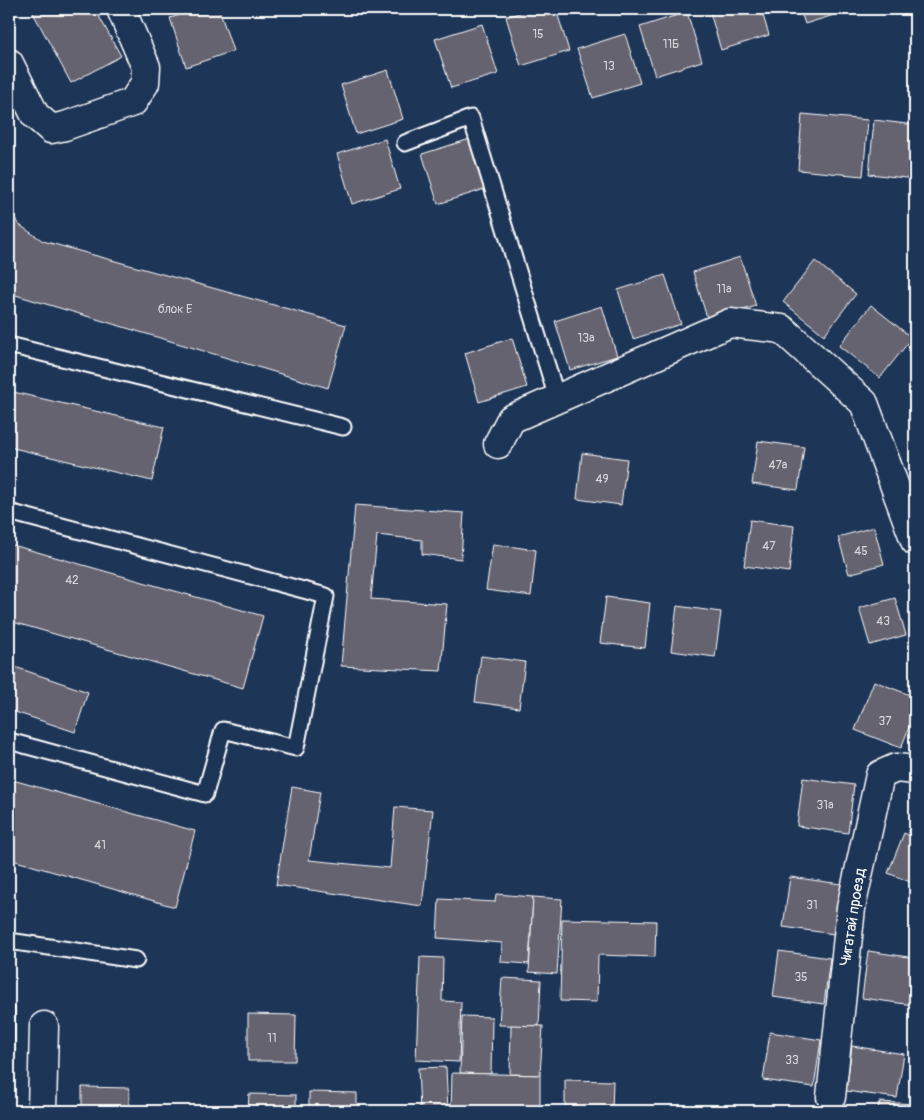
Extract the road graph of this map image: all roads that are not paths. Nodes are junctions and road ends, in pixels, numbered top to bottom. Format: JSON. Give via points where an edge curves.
{"nodes":[{"id":1,"x":121,"y":9,"type":"edge"},
{"id":2,"x":9,"y":63,"type":"edge"},
{"id":3,"x":405,"y":143,"type":"dead end"},
{"id":4,"x":9,"y":345,"type":"edge"},
{"id":5,"x":557,"y":398,"type":"junction"},
{"id":6,"x":343,"y":428,"type":"dead end"},
{"id":7,"x":498,"y":444,"type":"dead end"},
{"id":8,"x":9,"y":512,"type":"edge"},
{"id":9,"x":915,"y":541,"type":"edge"},
{"id":10,"x":9,"y":741,"type":"edge"},
{"id":11,"x":915,"y":770,"type":"edge"},
{"id":12,"x":9,"y":941,"type":"edge"},
{"id":13,"x":136,"y":960,"type":"dead end"},
{"id":14,"x":44,"y":1026,"type":"dead end"},
{"id":15,"x":831,"y":1097,"type":"dead end"},
{"id":16,"x":42,"y":1111,"type":"edge"}],
"edges":[{"from":1,"to":2,"type":"street","via":[[146,68],[145,83],[133,102],[51,129],[35,115]]},
{"from":3,"to":5,"type":"lane","via":[[472,118]]},
{"from":4,"to":6,"type":"lane"},
{"from":5,"to":7,"type":"street","via":[[511,419]]},
{"from":5,"to":9,"type":"street","via":[[730,323],[782,329],[864,402]]},
{"from":8,"to":10,"type":"lane","via":[[326,596],[296,748],[223,730],[205,794]]},
{"from":11,"to":15,"type":"street","name":"Чигатай проезд","via":[[896,768],[880,775],[851,908]]},
{"from":12,"to":13,"type":"lane"},
{"from":14,"to":16,"type":"street"}]}
